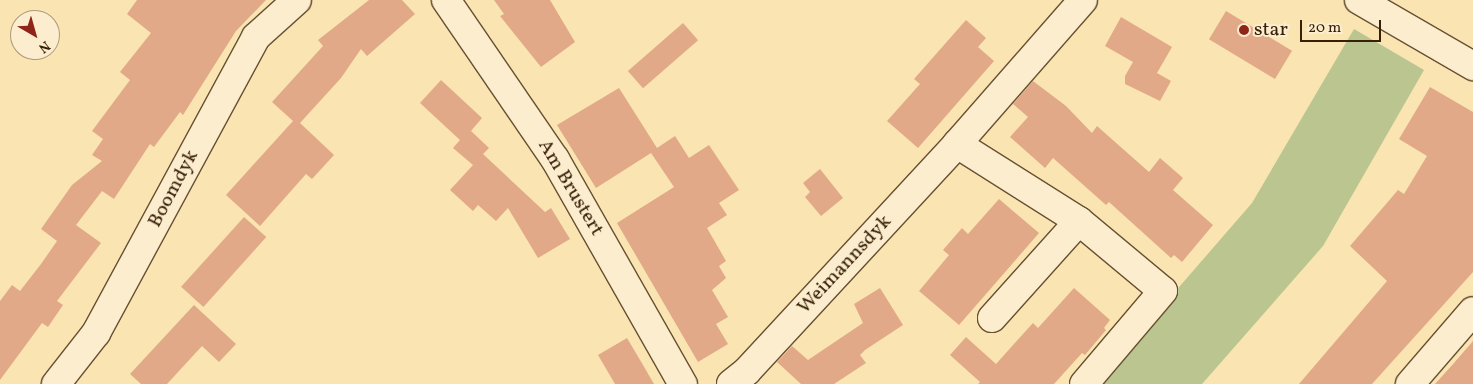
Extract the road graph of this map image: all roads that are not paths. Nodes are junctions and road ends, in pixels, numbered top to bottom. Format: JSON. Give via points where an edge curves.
{"nodes":[{"id":1,"x":297,"y":0,"type":"edge"},
{"id":2,"x":446,"y":0,"type":"edge"},
{"id":3,"x":1083,"y":0,"type":"edge"},
{"id":4,"x":1359,"y":0,"type":"edge"},
{"id":5,"x":1473,"y":66,"type":"edge"},
{"id":6,"x":957,"y":144,"type":"junction"},
{"id":7,"x":1079,"y":220,"type":"junction"},
{"id":8,"x":1473,"y":311,"type":"edge"},
{"id":9,"x":992,"y":318,"type":"dead end"},
{"id":10,"x":56,"y":384,"type":"edge"},
{"id":11,"x":683,"y":384,"type":"edge"},
{"id":12,"x":731,"y":384,"type":"edge"},
{"id":13,"x":1084,"y":384,"type":"edge"},
{"id":14,"x":1410,"y":384,"type":"edge"}],
"edges":[{"from":1,"to":10,"type":"street","name":"Boomdyk","via":[[256,37],[96,333]]},
{"from":2,"to":11,"type":"street","name":"Am Brustert","via":[[555,159]]},
{"from":3,"to":6,"type":"street","name":"Weimannsdyk"},
{"from":4,"to":5,"type":"street"},
{"from":6,"to":7,"type":"street"},
{"from":6,"to":12,"type":"street","name":"Weimannsdyk","via":[[747,371]]},
{"from":7,"to":9,"type":"street"},
{"from":7,"to":13,"type":"street","via":[[1163,291]]},
{"from":8,"to":14,"type":"street"}]}
